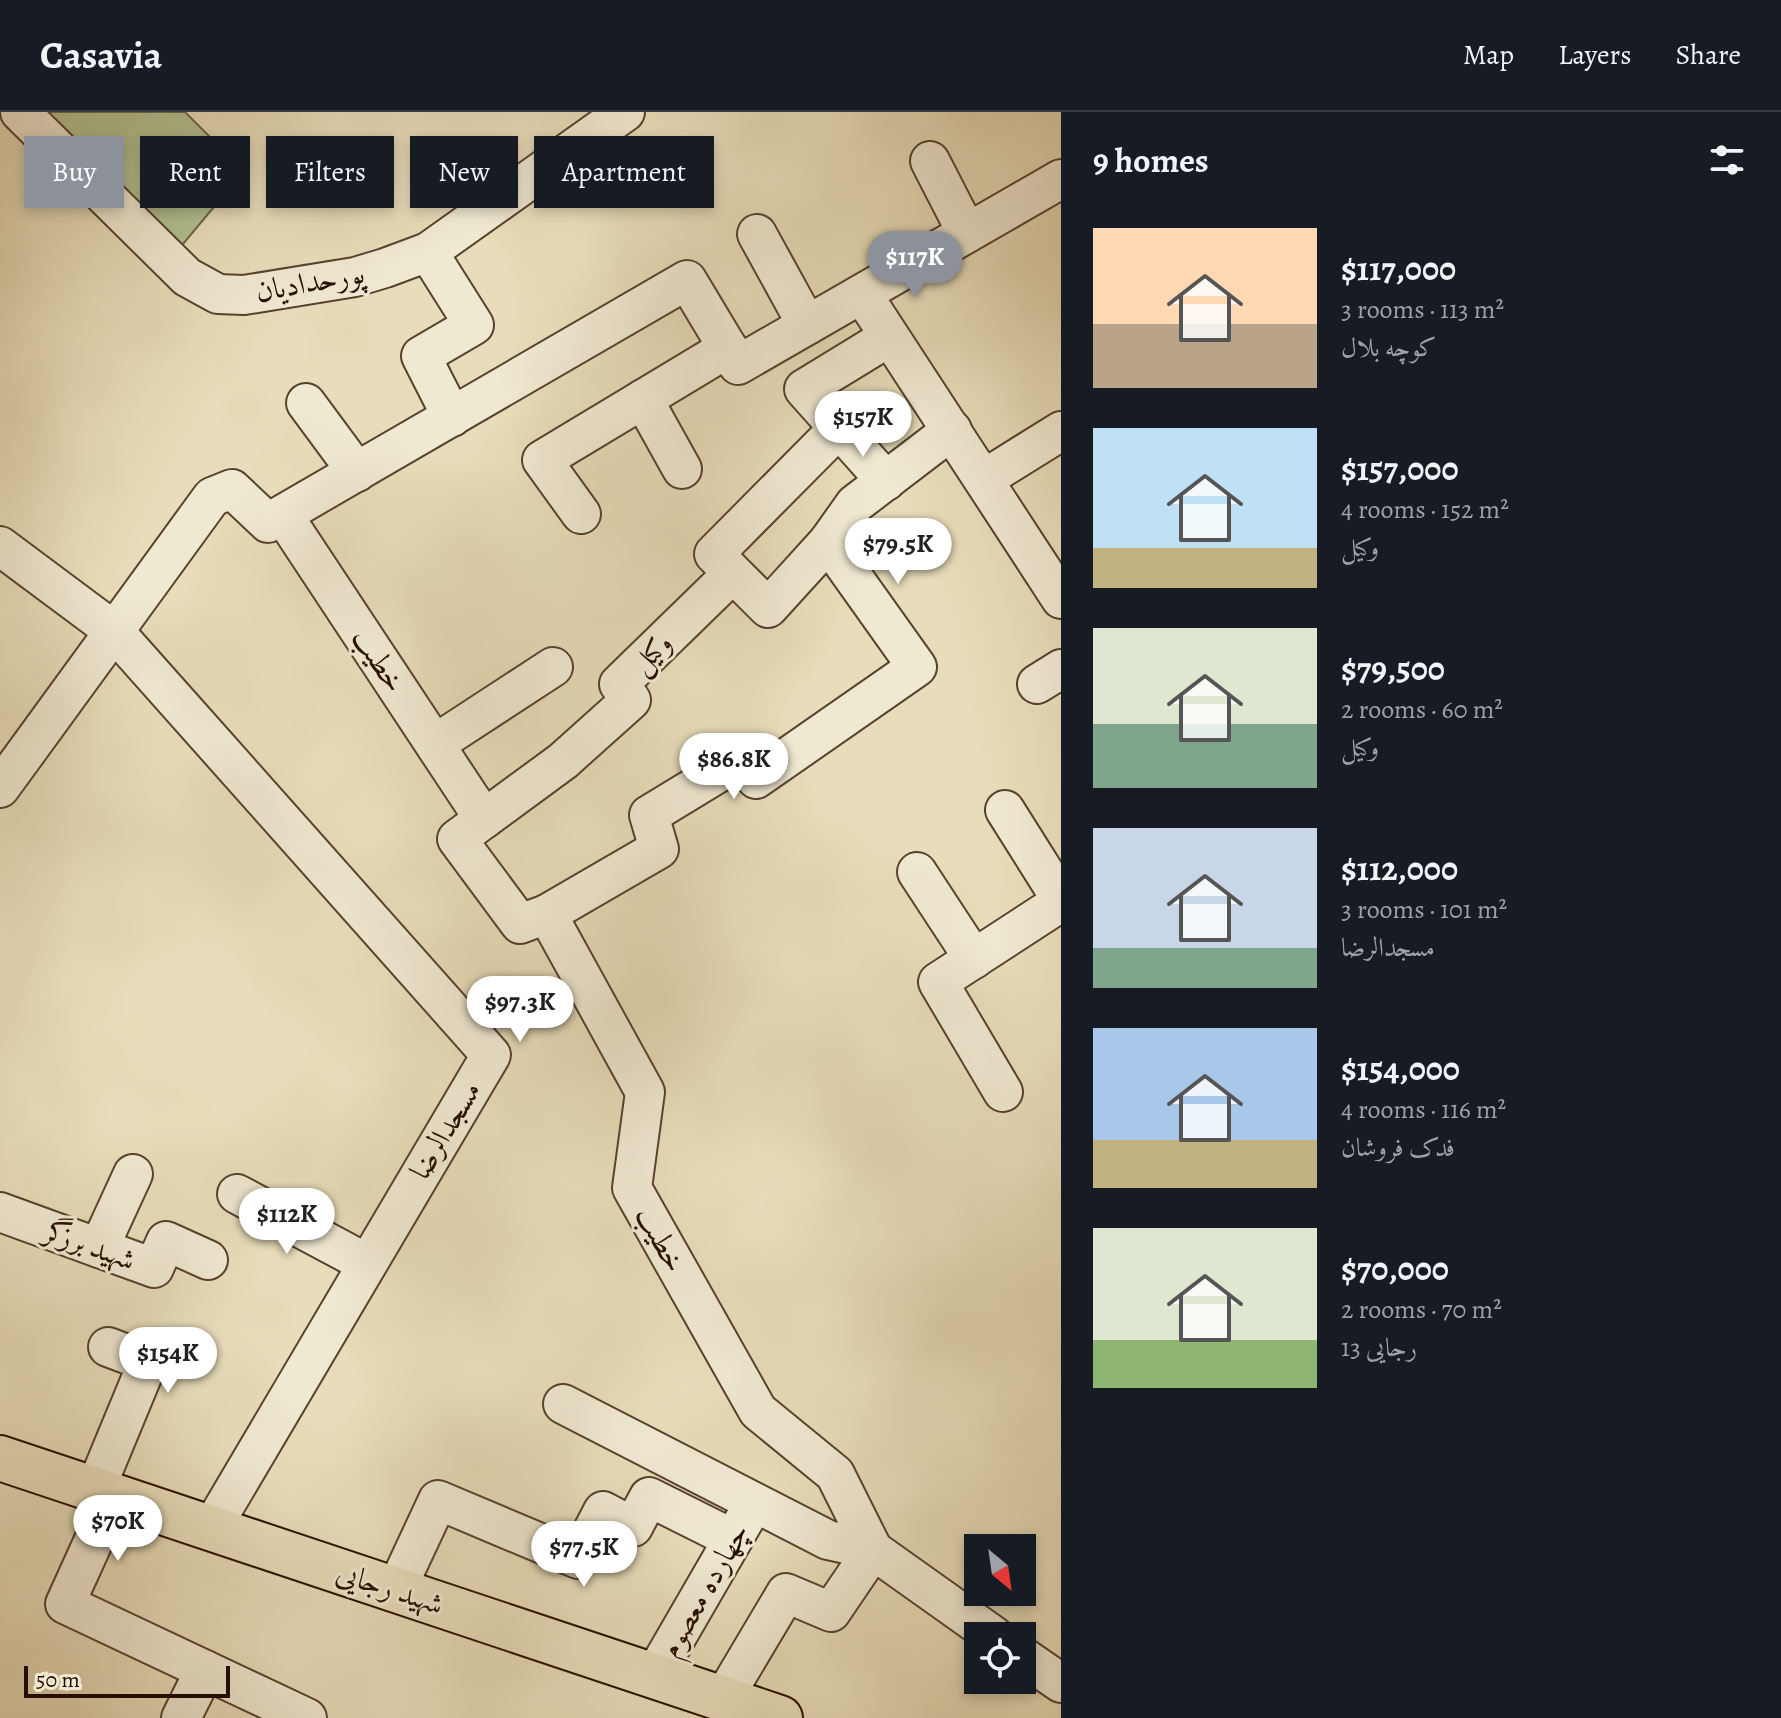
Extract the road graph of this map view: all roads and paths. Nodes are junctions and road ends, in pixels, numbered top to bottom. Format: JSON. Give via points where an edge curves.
{"nodes":[{"id":1,"x":20,"y":112,"type":"edge"},
{"id":2,"x":608,"y":116,"type":"edge"},
{"id":3,"x":930,"y":161,"type":"dead end"},
{"id":4,"x":1061,"y":179,"type":"edge"},
{"id":5,"x":967,"y":233,"type":"junction"},
{"id":6,"x":757,"y":234,"type":"dead end"},
{"id":7,"x":428,"y":252,"type":"junction"},
{"id":8,"x":862,"y":294,"type":"junction"},
{"id":9,"x":807,"y":325,"type":"junction"},
{"id":10,"x":889,"y":337,"type":"junction"},
{"id":11,"x":733,"y":357,"type":"junction"},
{"id":12,"x":643,"y":399,"type":"junction"},
{"id":13,"x":306,"y":403,"type":"dead end"},
{"id":14,"x":452,"y":417,"type":"junction"},
{"id":15,"x":838,"y":429,"type":"junction"},
{"id":16,"x":952,"y":430,"type":"junction"},
{"id":17,"x":1061,"y":431,"type":"edge"},
{"id":18,"x":682,"y":469,"type":"dead end"},
{"id":19,"x":357,"y":472,"type":"junction"},
{"id":20,"x":984,"y":479,"type":"junction"},
{"id":21,"x":886,"y":481,"type":"junction"},
{"id":22,"x":581,"y":514,"type":"dead end"},
{"id":23,"x":283,"y":515,"type":"junction"},
{"id":24,"x":828,"y":542,"type":"junction"},
{"id":25,"x":0,"y":546,"type":"edge"},
{"id":26,"x":732,"y":574,"type":"junction"},
{"id":27,"x":1061,"y":599,"type":"edge"},
{"id":28,"x":114,"y":631,"type":"junction"},
{"id":29,"x":553,"y":667,"type":"dead end"},
{"id":30,"x":435,"y":744,"type":"junction"},
{"id":31,"x":0,"y":788,"type":"edge"},
{"id":32,"x":1005,"y":810,"type":"dead end"},
{"id":33,"x":484,"y":819,"type":"junction"},
{"id":34,"x":917,"y":872,"type":"dead end"},
{"id":35,"x":1061,"y":900,"type":"edge"},
{"id":36,"x":547,"y":914,"type":"junction"},
{"id":37,"x":974,"y":959,"type":"junction"},
{"id":38,"x":1003,"y":1092,"type":"dead end"},
{"id":39,"x":133,"y":1174,"type":"dead end"},
{"id":40,"x":237,"y":1194,"type":"dead end"},
{"id":41,"x":0,"y":1212,"type":"edge"},
{"id":42,"x":99,"y":1248,"type":"junction"},
{"id":43,"x":208,"y":1260,"type":"dead end"},
{"id":44,"x":366,"y":1263,"type":"junction"},
{"id":45,"x":108,"y":1347,"type":"dead end"},
{"id":46,"x":563,"y":1404,"type":"dead end"},
{"id":47,"x":0,"y":1458,"type":"edge"},
{"id":48,"x":104,"y":1493,"type":"junction"},
{"id":49,"x":753,"y":1504,"type":"junction"},
{"id":50,"x":211,"y":1529,"type":"junction"},
{"id":51,"x":733,"y":1539,"type":"junction"},
{"id":52,"x":873,"y":1550,"type":"junction"},
{"id":53,"x":396,"y":1590,"type":"junction"},
{"id":54,"x":974,"y":1622,"type":"edge"},
{"id":55,"x":1036,"y":1666,"type":"edge"},
{"id":56,"x":205,"y":1670,"type":"junction"},
{"id":57,"x":654,"y":1676,"type":"junction"},
{"id":58,"x":1061,"y":1683,"type":"edge"},
{"id":59,"x":723,"y":1699,"type":"junction"},
{"id":60,"x":181,"y":1718,"type":"edge"},
{"id":61,"x":307,"y":1718,"type":"edge"},
{"id":62,"x":780,"y":1718,"type":"edge"}],
"edges":[{"from":1,"to":7,"type":"street","name":"پورحدادیان","via":[[187,277],[218,294],[244,295],[355,277]]},
{"from":2,"to":7,"type":"street","name":"پورحدادیان"},
{"from":3,"to":5,"type":"street"},
{"from":4,"to":5,"type":"street"},
{"from":5,"to":8,"type":"street"},
{"from":6,"to":9,"type":"street"},
{"from":7,"to":14,"type":"street","via":[[474,325],[421,356]]},
{"from":8,"to":9,"type":"street"},
{"from":8,"to":10,"type":"street"},
{"from":9,"to":11,"type":"street"},
{"from":10,"to":15,"type":"street","via":[[804,389]]},
{"from":10,"to":16,"type":"street"},
{"from":11,"to":12,"type":"street"},
{"from":11,"to":14,"type":"street","via":[[687,280]]},
{"from":12,"to":18,"type":"street"},
{"from":12,"to":22,"type":"street","via":[[542,460]]},
{"from":13,"to":19,"type":"street"},
{"from":14,"to":19,"type":"street"},
{"from":15,"to":21,"type":"street"},
{"from":15,"to":26,"type":"street","via":[[714,554]]},
{"from":16,"to":20,"type":"street"},
{"from":16,"to":21,"type":"street"},
{"from":17,"to":20,"type":"street"},
{"from":19,"to":23,"type":"street"},
{"from":20,"to":27,"type":"street"},
{"from":21,"to":24,"type":"street","via":[[855,504]]},
{"from":23,"to":28,"type":"street","via":[[268,523],[232,489],[212,497]]},
{"from":23,"to":30,"type":"street","name":"خطیب"},
{"from":24,"to":26,"type":"street","via":[[768,608]]},
{"from":24,"to":36,"type":"street","via":[[917,667],[756,779],[741,759],[649,815],[659,849]]},
{"from":25,"to":28,"type":"street"},
{"from":26,"to":33,"type":"street","name":"وکیل","via":[[619,684],[631,700],[563,761]]},
{"from":28,"to":31,"type":"street"},
{"from":28,"to":44,"type":"street","name":"مسجدالرضا","via":[[491,1055]]},
{"from":29,"to":30,"type":"street"},
{"from":30,"to":33,"type":"street","name":"خطیب"},
{"from":32,"to":35,"type":"street"},
{"from":33,"to":36,"type":"street","via":[[457,839],[520,924]]},
{"from":34,"to":37,"type":"street"},
{"from":35,"to":37,"type":"street"},
{"from":36,"to":52,"type":"street","name":"خطیب","via":[[645,1092],[632,1188],[758,1411],[835,1474]]},
{"from":37,"to":38,"type":"street","via":[[938,982]]},
{"from":39,"to":42,"type":"street"},
{"from":40,"to":44,"type":"street"},
{"from":41,"to":42,"type":"street","name":"شهید برزگر"},
{"from":42,"to":43,"type":"street","name":"شهید برزگر","via":[[154,1268],[166,1241]]},
{"from":44,"to":50,"type":"street","name":"مسجدالرضا"},
{"from":45,"to":48,"type":"street","via":[[148,1362]]},
{"from":46,"to":49,"type":"street"},
{"from":47,"to":48,"type":"main road","name":"شهید رجایی"},
{"from":48,"to":50,"type":"main road","name":"شهید رجایی"},
{"from":48,"to":56,"type":"street","via":[[65,1604]]},
{"from":49,"to":51,"type":"street","name":"چهارده معصوم"},
{"from":49,"to":52,"type":"street","via":[[828,1540]]},
{"from":50,"to":53,"type":"main road","name":"شهید رجایی"},
{"from":51,"to":53,"type":"street","via":[[649,1497],[633,1527],[603,1511],[578,1559],[438,1500]]},
{"from":51,"to":57,"type":"street","name":"چهارده معصوم"},
{"from":52,"to":54,"type":"street"},
{"from":52,"to":59,"type":"street","via":[[831,1612],[786,1593]]},
{"from":53,"to":57,"type":"main road","name":"شهید رجایی"},
{"from":55,"to":58,"type":"street"},
{"from":56,"to":60,"type":"street"},
{"from":56,"to":61,"type":"street"},
{"from":57,"to":59,"type":"main road","name":"شهید رجایی"},
{"from":59,"to":62,"type":"main road","name":"شهید رجایی"}]}
